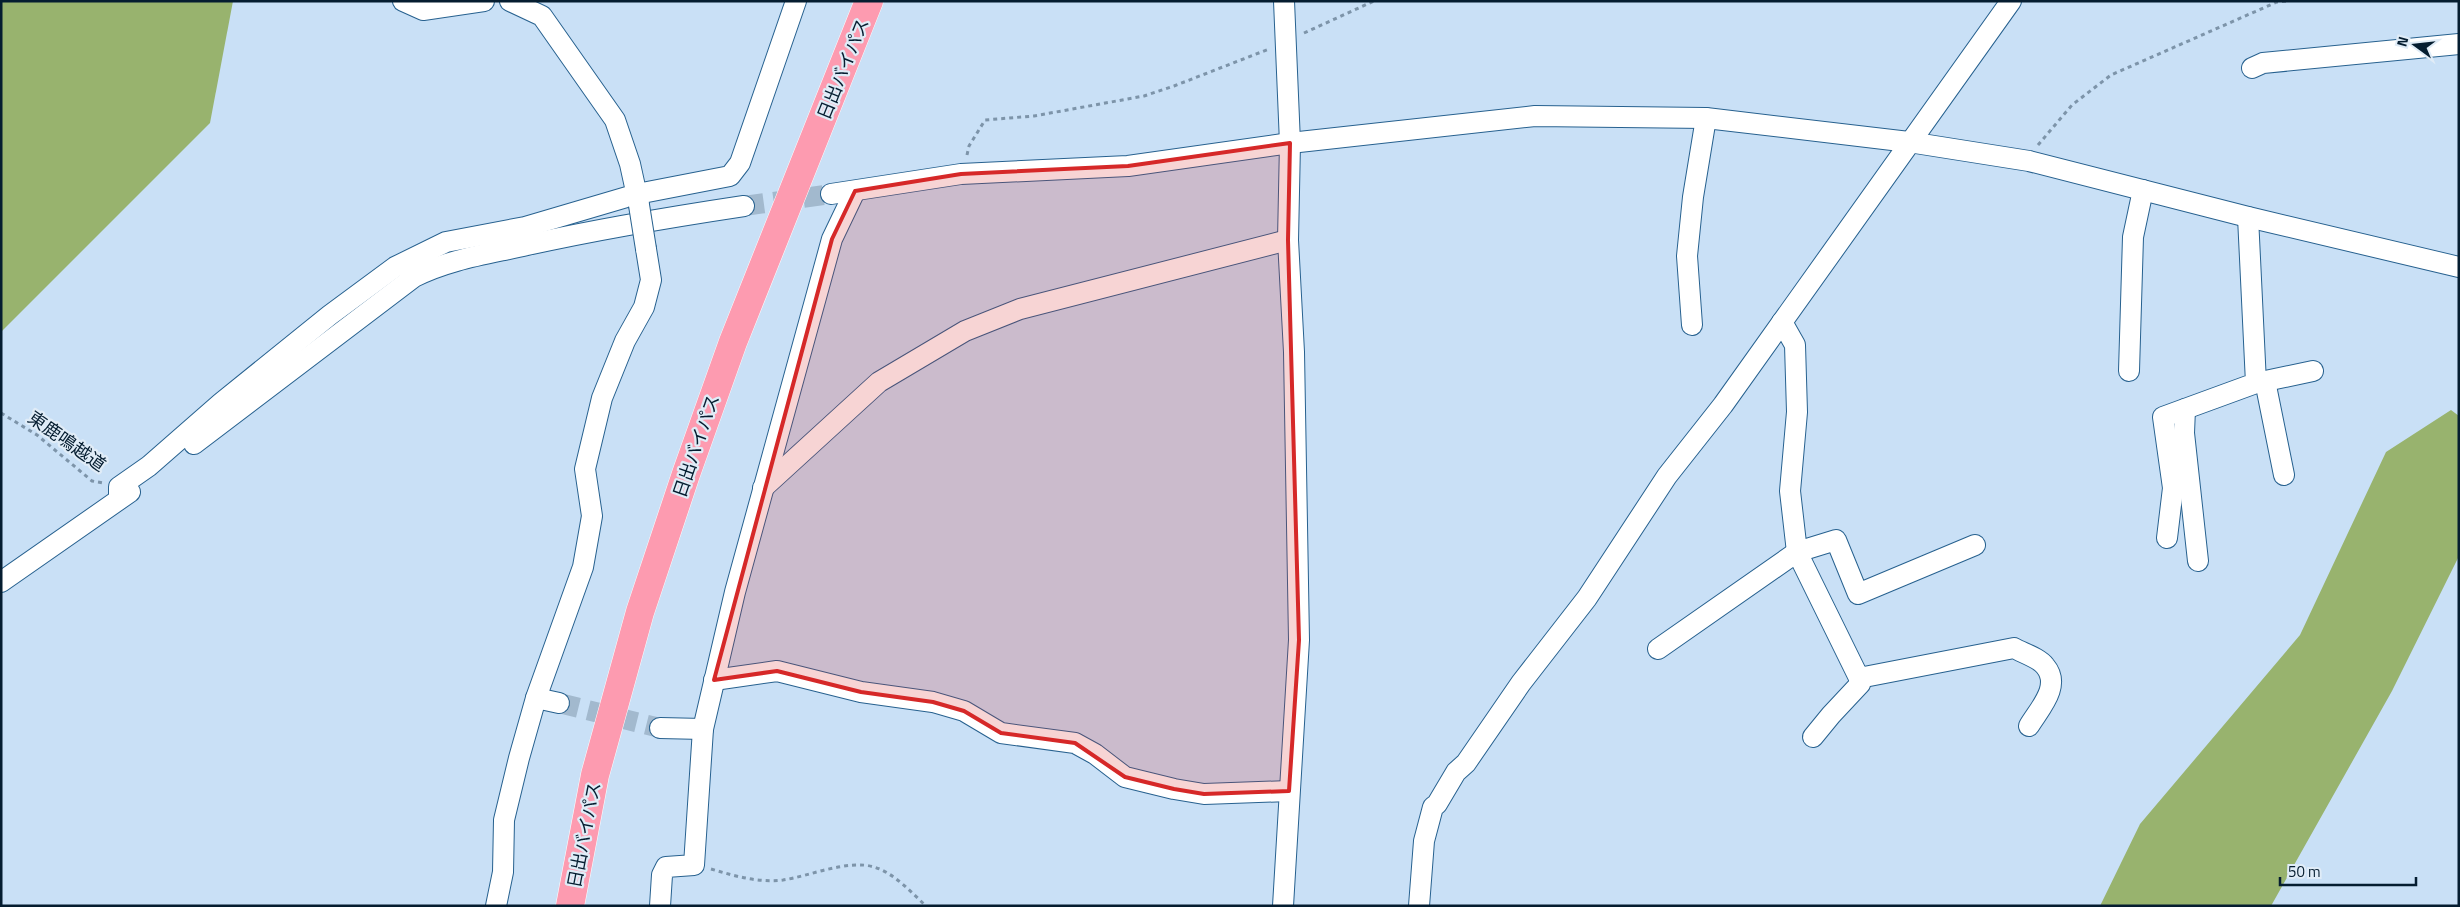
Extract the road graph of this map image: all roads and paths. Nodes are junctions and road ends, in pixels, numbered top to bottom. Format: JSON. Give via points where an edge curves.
{"nodes":[{"id":1,"x":404,"y":1,"type":"edge"},
{"id":2,"x":484,"y":1,"type":"edge"},
{"id":3,"x":510,"y":1,"type":"edge"},
{"id":4,"x":796,"y":1,"type":"edge"},
{"id":5,"x":870,"y":1,"type":"edge"},
{"id":6,"x":1284,"y":1,"type":"edge"},
{"id":7,"x":1374,"y":1,"type":"edge"},
{"id":8,"x":2289,"y":1,"type":"edge"},
{"id":9,"x":2009,"y":2,"type":"edge"},
{"id":10,"x":1284,"y":42,"type":"junction"},
{"id":11,"x":2459,"y":44,"type":"edge"},
{"id":12,"x":2252,"y":68,"type":"dead end"},
{"id":13,"x":1706,"y":118,"type":"junction"},
{"id":14,"x":1909,"y":142,"type":"junction"},
{"id":15,"x":1290,"y":143,"type":"junction"},
{"id":16,"x":2029,"y":161,"type":"junction"},
{"id":17,"x":961,"y":174,"type":"junction"},
{"id":18,"x":2143,"y":190,"type":"junction"},
{"id":19,"x":855,"y":191,"type":"junction"},
{"id":20,"x":831,"y":194,"type":"tunnel mouth"},
{"id":21,"x":638,"y":200,"type":"junction"},
{"id":22,"x":744,"y":206,"type":"tunnel mouth"},
{"id":23,"x":2248,"y":217,"type":"junction"},
{"id":24,"x":1288,"y":240,"type":"junction"},
{"id":25,"x":2459,"y":267,"type":"edge"},
{"id":26,"x":1782,"y":322,"type":"junction"},
{"id":27,"x":1692,"y":324,"type":"dead end"},
{"id":28,"x":2129,"y":371,"type":"dead end"},
{"id":29,"x":2313,"y":371,"type":"dead end"},
{"id":30,"x":2261,"y":382,"type":"junction"},
{"id":31,"x":2185,"y":409,"type":"junction"},
{"id":32,"x":1,"y":413,"type":"edge"},
{"id":33,"x":2284,"y":475,"type":"dead end"},
{"id":34,"x":762,"y":488,"type":"junction"},
{"id":35,"x":119,"y":493,"type":"junction"},
{"id":36,"x":2167,"y":538,"type":"dead end"},
{"id":37,"x":1975,"y":545,"type":"dead end"},
{"id":38,"x":1797,"y":552,"type":"junction"},
{"id":39,"x":2198,"y":561,"type":"dead end"},
{"id":40,"x":1,"y":582,"type":"edge"},
{"id":41,"x":1658,"y":649,"type":"dead end"},
{"id":42,"x":1858,"y":678,"type":"junction"},
{"id":43,"x":714,"y":680,"type":"junction"},
{"id":44,"x":536,"y":698,"type":"junction"},
{"id":45,"x":559,"y":703,"type":"tunnel mouth"},
{"id":46,"x":2028,"y":726,"type":"dead end"},
{"id":47,"x":660,"y":728,"type":"tunnel mouth"},
{"id":48,"x":703,"y":729,"type":"junction"},
{"id":49,"x":1813,"y":738,"type":"dead end"},
{"id":50,"x":1289,"y":791,"type":"junction"},
{"id":51,"x":694,"y":865,"type":"junction"},
{"id":52,"x":496,"y":906,"type":"edge"},
{"id":53,"x":570,"y":906,"type":"edge"},
{"id":54,"x":660,"y":906,"type":"edge"},
{"id":55,"x":926,"y":906,"type":"edge"},
{"id":56,"x":1283,"y":906,"type":"edge"},
{"id":57,"x":1419,"y":906,"type":"edge"}],
"edges":[{"from":1,"to":2,"type":"street","via":[[423,10]]},
{"from":3,"to":21,"type":"street","via":[[542,16],[615,120]]},
{"from":4,"to":21,"type":"street","via":[[740,163],[730,176]]},
{"from":5,"to":53,"type":"highway","name":"日出バイパス","via":[[733,342],[640,612],[595,775]]},
{"from":6,"to":10,"type":"street"},
{"from":7,"to":10,"type":"path"},
{"from":8,"to":16,"type":"path","via":[[2277,2],[2111,75],[2072,105],[2042,138]]},
{"from":9,"to":14,"type":"street"},
{"from":10,"to":15,"type":"street"},
{"from":10,"to":17,"type":"path","via":[[1144,96],[1034,116],[985,120],[969,146]]},
{"from":11,"to":12,"type":"street","via":[[2263,63]]},
{"from":13,"to":14,"type":"street"},
{"from":13,"to":15,"type":"street","via":[[1535,116]]},
{"from":13,"to":27,"type":"street","via":[[1687,256]]},
{"from":14,"to":16,"type":"street"},
{"from":14,"to":26,"type":"street"},
{"from":15,"to":17,"type":"street","via":[[1128,166]]},
{"from":15,"to":24,"type":"street"},
{"from":16,"to":18,"type":"street"},
{"from":17,"to":19,"type":"street"},
{"from":18,"to":23,"type":"street"},
{"from":18,"to":28,"type":"street","via":[[2133,237]]},
{"from":19,"to":20,"type":"street"},
{"from":19,"to":34,"type":"street","via":[[832,239],[785,416]]},
{"from":21,"to":35,"type":"street","via":[[446,242],[395,267],[330,314],[221,403]]},
{"from":21,"to":44,"type":"street","bridge":true,"via":[[651,280],[644,307],[625,341],[602,398],[585,469],[592,516],[583,568]]},
{"from":22,"to":35,"type":"street","via":[[617,225],[435,267],[414,277],[167,465]]},
{"from":23,"to":25,"type":"street"},
{"from":23,"to":30,"type":"street"},
{"from":24,"to":34,"type":"street","via":[[1020,309],[965,330],[879,382]]},
{"from":24,"to":50,"type":"street","via":[[1294,352],[1299,640]]},
{"from":26,"to":38,"type":"street","via":[[1795,345],[1797,412],[1790,491]]},
{"from":26,"to":57,"type":"street","via":[[1667,476],[1587,598],[1521,683],[1433,807],[1424,841]]},
{"from":29,"to":30,"type":"street"},
{"from":30,"to":31,"type":"street"},
{"from":30,"to":33,"type":"street"},
{"from":31,"to":36,"type":"street","via":[[2163,417],[2173,488]]},
{"from":31,"to":39,"type":"street","via":[[2184,433]]},
{"from":32,"to":35,"type":"path","name":"東鹿鳴越道","via":[[38,435],[92,480]]},
{"from":34,"to":43,"type":"street"},
{"from":35,"to":40,"type":"street"},
{"from":37,"to":38,"type":"street","via":[[1858,594],[1836,540]]},
{"from":38,"to":41,"type":"street"},
{"from":38,"to":42,"type":"street"},
{"from":42,"to":46,"type":"street","via":[[2014,648],[2045,666],[2052,681],[2050,692]]},
{"from":42,"to":49,"type":"street","via":[[1860,684],[1830,714]]},
{"from":43,"to":48,"type":"street"},
{"from":43,"to":50,"type":"street","via":[[777,672],[861,692],[941,704],[964,711],[1002,733],[1075,743],[1125,777],[1174,789],[1204,794]]},
{"from":44,"to":45,"type":"street"},
{"from":44,"to":52,"type":"street","via":[[504,820],[503,872]]},
{"from":47,"to":48,"type":"street"},
{"from":48,"to":51,"type":"street"},
{"from":50,"to":56,"type":"street"},
{"from":51,"to":54,"type":"street","via":[[666,867],[662,875]]},
{"from":51,"to":55,"type":"path","via":[[755,881],[783,880],[856,865],[874,867],[895,878]]}]}
